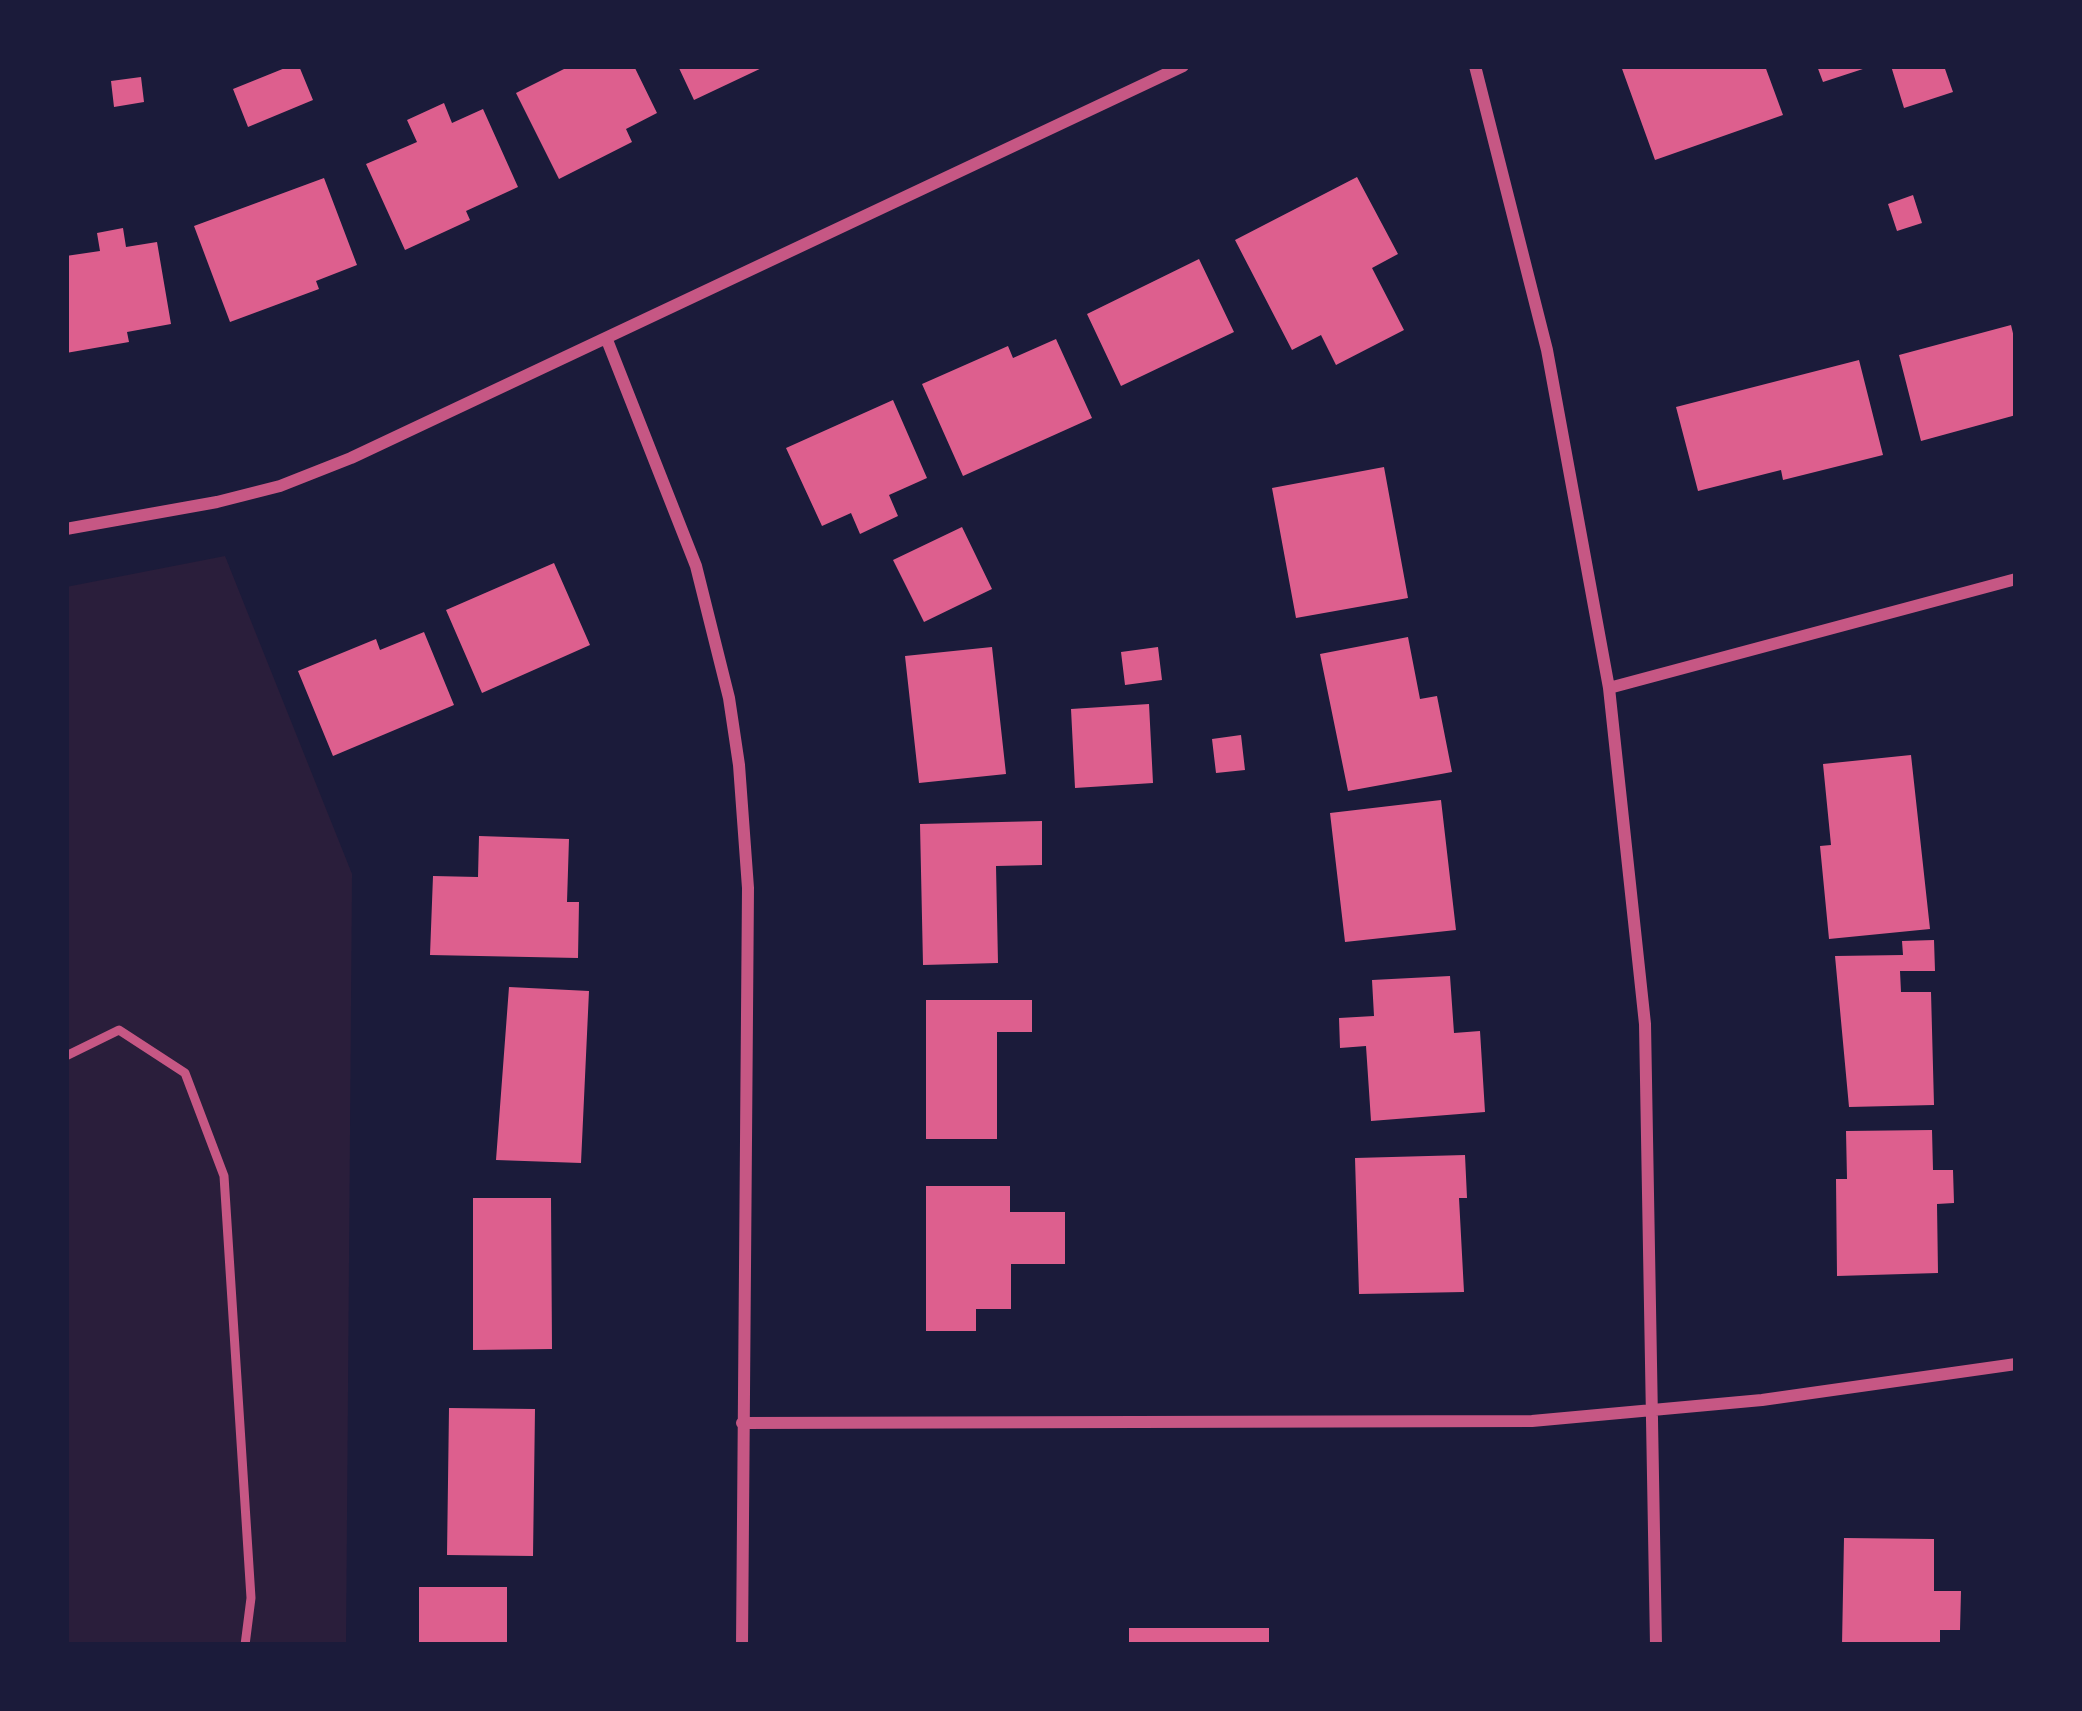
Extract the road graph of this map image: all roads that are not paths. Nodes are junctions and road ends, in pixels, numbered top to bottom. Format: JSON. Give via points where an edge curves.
{"nodes":[{"id":1,"x":1183,"y":66,"type":"edge"},
{"id":2,"x":1475,"y":66,"type":"edge"},
{"id":3,"x":607,"y":340,"type":"junction"},
{"id":4,"x":66,"y":529,"type":"edge"},
{"id":5,"x":2016,"y":579,"type":"edge"},
{"id":6,"x":1610,"y":688,"type":"junction"},
{"id":7,"x":66,"y":1055,"type":"edge"},
{"id":8,"x":2016,"y":1364,"type":"edge"},
{"id":9,"x":1654,"y":1412,"type":"junction"},
{"id":10,"x":742,"y":1423,"type":"junction"},
{"id":11,"x":245,"y":1645,"type":"edge"},
{"id":12,"x":742,"y":1645,"type":"edge"},
{"id":13,"x":1656,"y":1645,"type":"edge"}],
"edges":[{"from":1,"to":3,"type":"street"},
{"from":2,"to":6,"type":"street","via":[[1547,350]]},
{"from":3,"to":4,"type":"street","via":[[280,485]]},
{"from":3,"to":10,"type":"street","via":[[696,566],[739,765],[748,888]]},
{"from":5,"to":6,"type":"street"},
{"from":6,"to":9,"type":"street","via":[[1645,1024]]},
{"from":7,"to":11,"type":"lane","via":[[118,1030],[185,1073],[224,1176],[251,1598]]},
{"from":8,"to":9,"type":"street"},
{"from":9,"to":10,"type":"street","via":[[1479,1423]]},
{"from":9,"to":13,"type":"street"},
{"from":10,"to":12,"type":"street"}]}
